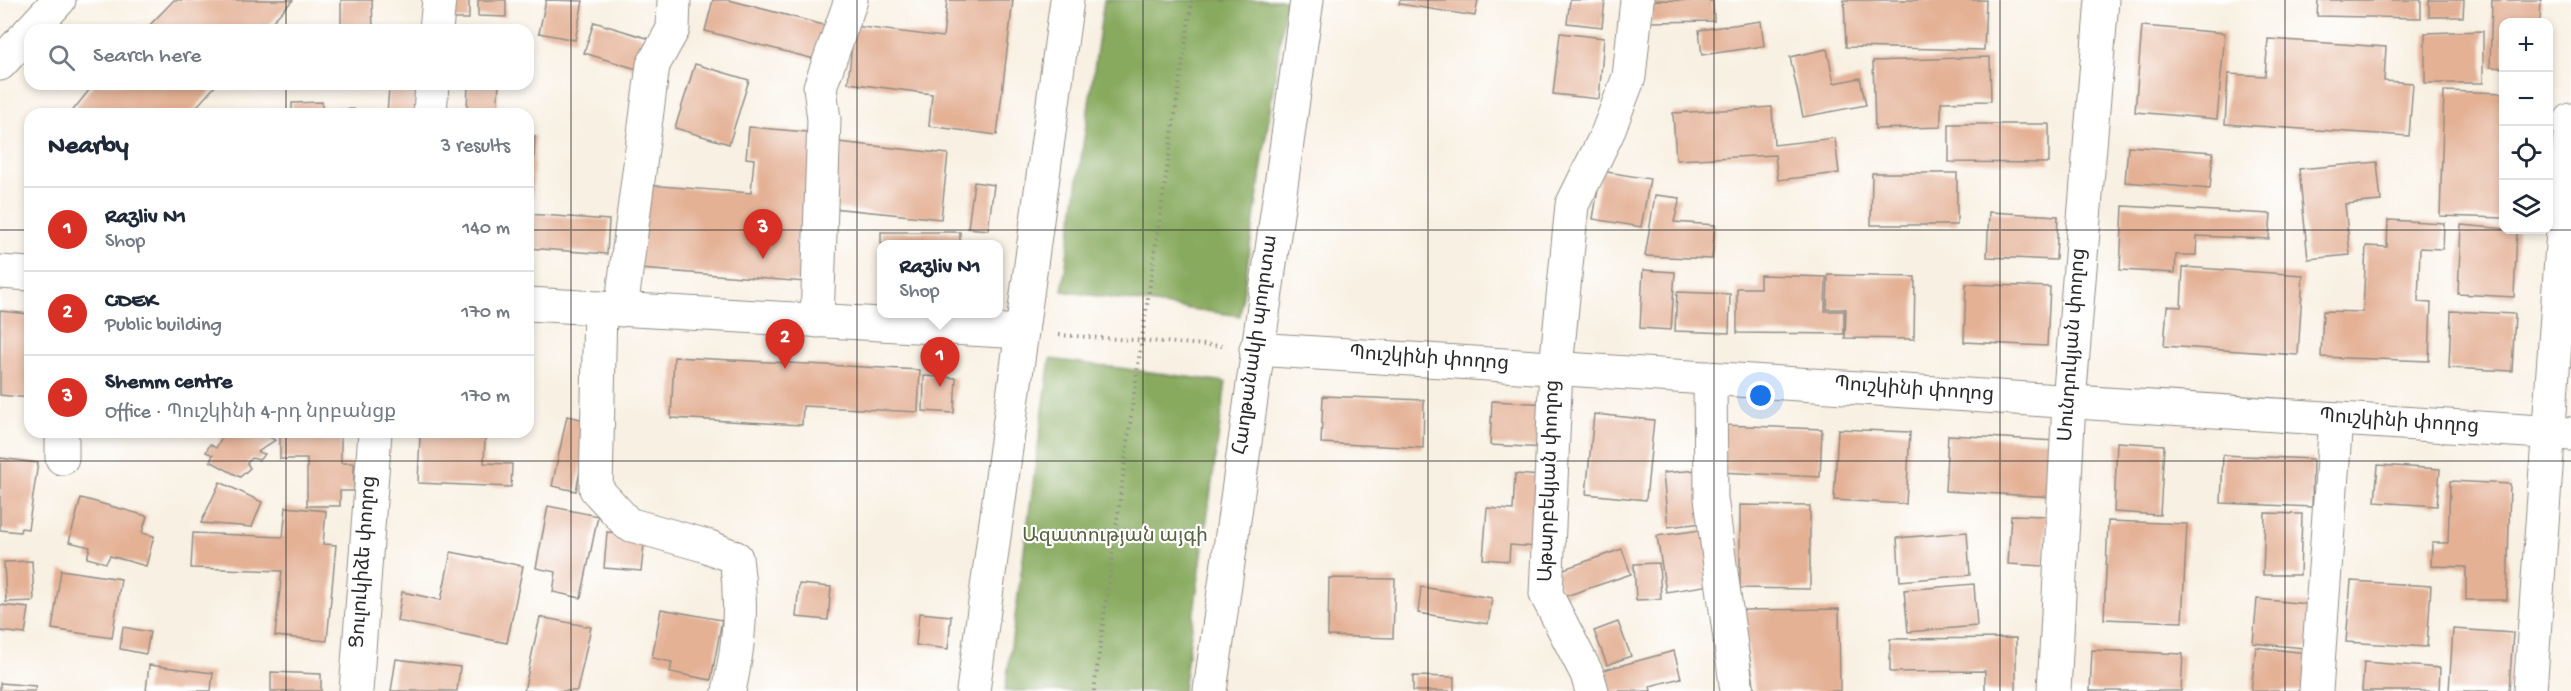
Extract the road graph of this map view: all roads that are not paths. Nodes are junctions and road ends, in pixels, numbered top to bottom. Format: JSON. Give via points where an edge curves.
{"nodes":[{"id":1,"x":59,"y":0,"type":"edge"},
{"id":2,"x":439,"y":0,"type":"edge"},
{"id":3,"x":674,"y":0,"type":"edge"},
{"id":4,"x":850,"y":0,"type":"edge"},
{"id":5,"x":1067,"y":0,"type":"edge"},
{"id":6,"x":1307,"y":0,"type":"edge"},
{"id":7,"x":1637,"y":0,"type":"edge"},
{"id":8,"x":2102,"y":0,"type":"edge"},
{"id":9,"x":37,"y":24,"type":"edge"},
{"id":10,"x":437,"y":24,"type":"edge"},
{"id":11,"x":24,"y":38,"type":"edge"},
{"id":12,"x":0,"y":64,"type":"edge"},
{"id":13,"x":432,"y":90,"type":"edge"},
{"id":14,"x":430,"y":108,"type":"edge"},
{"id":15,"x":2571,"y":120,"type":"edge"},
{"id":16,"x":0,"y":272,"type":"edge"},
{"id":17,"x":24,"y":274,"type":"edge"},
{"id":18,"x":534,"y":304,"type":"edge"},
{"id":19,"x":611,"y":309,"type":"junction"},
{"id":20,"x":817,"y":321,"type":"junction"},
{"id":21,"x":1022,"y":332,"type":"junction"},
{"id":22,"x":1256,"y":349,"type":"junction"},
{"id":23,"x":1556,"y":368,"type":"junction"},
{"id":24,"x":1710,"y":378,"type":"junction"},
{"id":25,"x":2069,"y":402,"type":"junction"},
{"id":26,"x":2336,"y":419,"type":"junction"},
{"id":27,"x":2560,"y":434,"type":"edge"},
{"id":28,"x":375,"y":438,"type":"edge"},
{"id":29,"x":356,"y":691,"type":"edge"},
{"id":30,"x":729,"y":691,"type":"edge"},
{"id":31,"x":972,"y":691,"type":"edge"},
{"id":32,"x":1210,"y":691,"type":"edge"},
{"id":33,"x":1592,"y":691,"type":"edge"},
{"id":34,"x":1737,"y":691,"type":"edge"},
{"id":35,"x":2054,"y":691,"type":"edge"},
{"id":36,"x":2316,"y":691,"type":"edge"},
{"id":37,"x":2530,"y":691,"type":"edge"}],
"edges":[{"from":1,"to":9,"type":"main road"},
{"from":2,"to":10,"type":"main road"},
{"from":3,"to":19,"type":"main road","via":[[673,29],[652,65]]},
{"from":4,"to":20,"type":"main road","via":[[820,87],[824,120]]},
{"from":5,"to":21,"type":"main road"},
{"from":6,"to":22,"type":"main road","name":"Հաղթանակի պողոտա"},
{"from":7,"to":23,"type":"main road","name":"Աթարբեկյան փողոց","via":[[1629,77],[1607,134],[1572,205]]},
{"from":8,"to":25,"type":"main road","name":"Սունդուկյան փողոց"},
{"from":11,"to":12,"type":"main road"},
{"from":13,"to":14,"type":"main road"},
{"from":15,"to":27,"type":"main road"},
{"from":16,"to":17,"type":"main road"},
{"from":18,"to":19,"type":"main road"},
{"from":19,"to":20,"type":"main road"},
{"from":19,"to":30,"type":"main road","via":[[597,489],[628,524],[736,558],[741,595],[739,646]]},
{"from":20,"to":21,"type":"main road"},
{"from":21,"to":31,"type":"main road"},
{"from":22,"to":23,"type":"main road","name":"Պուշկինի փողոց"},
{"from":22,"to":32,"type":"main road","name":"Հաղթանակի պողոտա"},
{"from":23,"to":24,"type":"main road","name":"Պուշկինի փողոց"},
{"from":23,"to":33,"type":"main road","name":"Աթարբեկյան փողոց","via":[[1546,594]]},
{"from":24,"to":25,"type":"main road","name":"Պուշկինի փողոց"},
{"from":24,"to":34,"type":"main road","via":[[1711,498]]},
{"from":25,"to":26,"type":"main road","name":"Պուշկինի փողոց"},
{"from":25,"to":35,"type":"main road","name":"Սունդուկյան փողոց"},
{"from":26,"to":27,"type":"main road","name":"Պուշկինի փողոց"},
{"from":26,"to":36,"type":"main road"},
{"from":27,"to":37,"type":"main road"},
{"from":28,"to":29,"type":"main road","name":"Ցուլուկիձե փողոց"}]}
